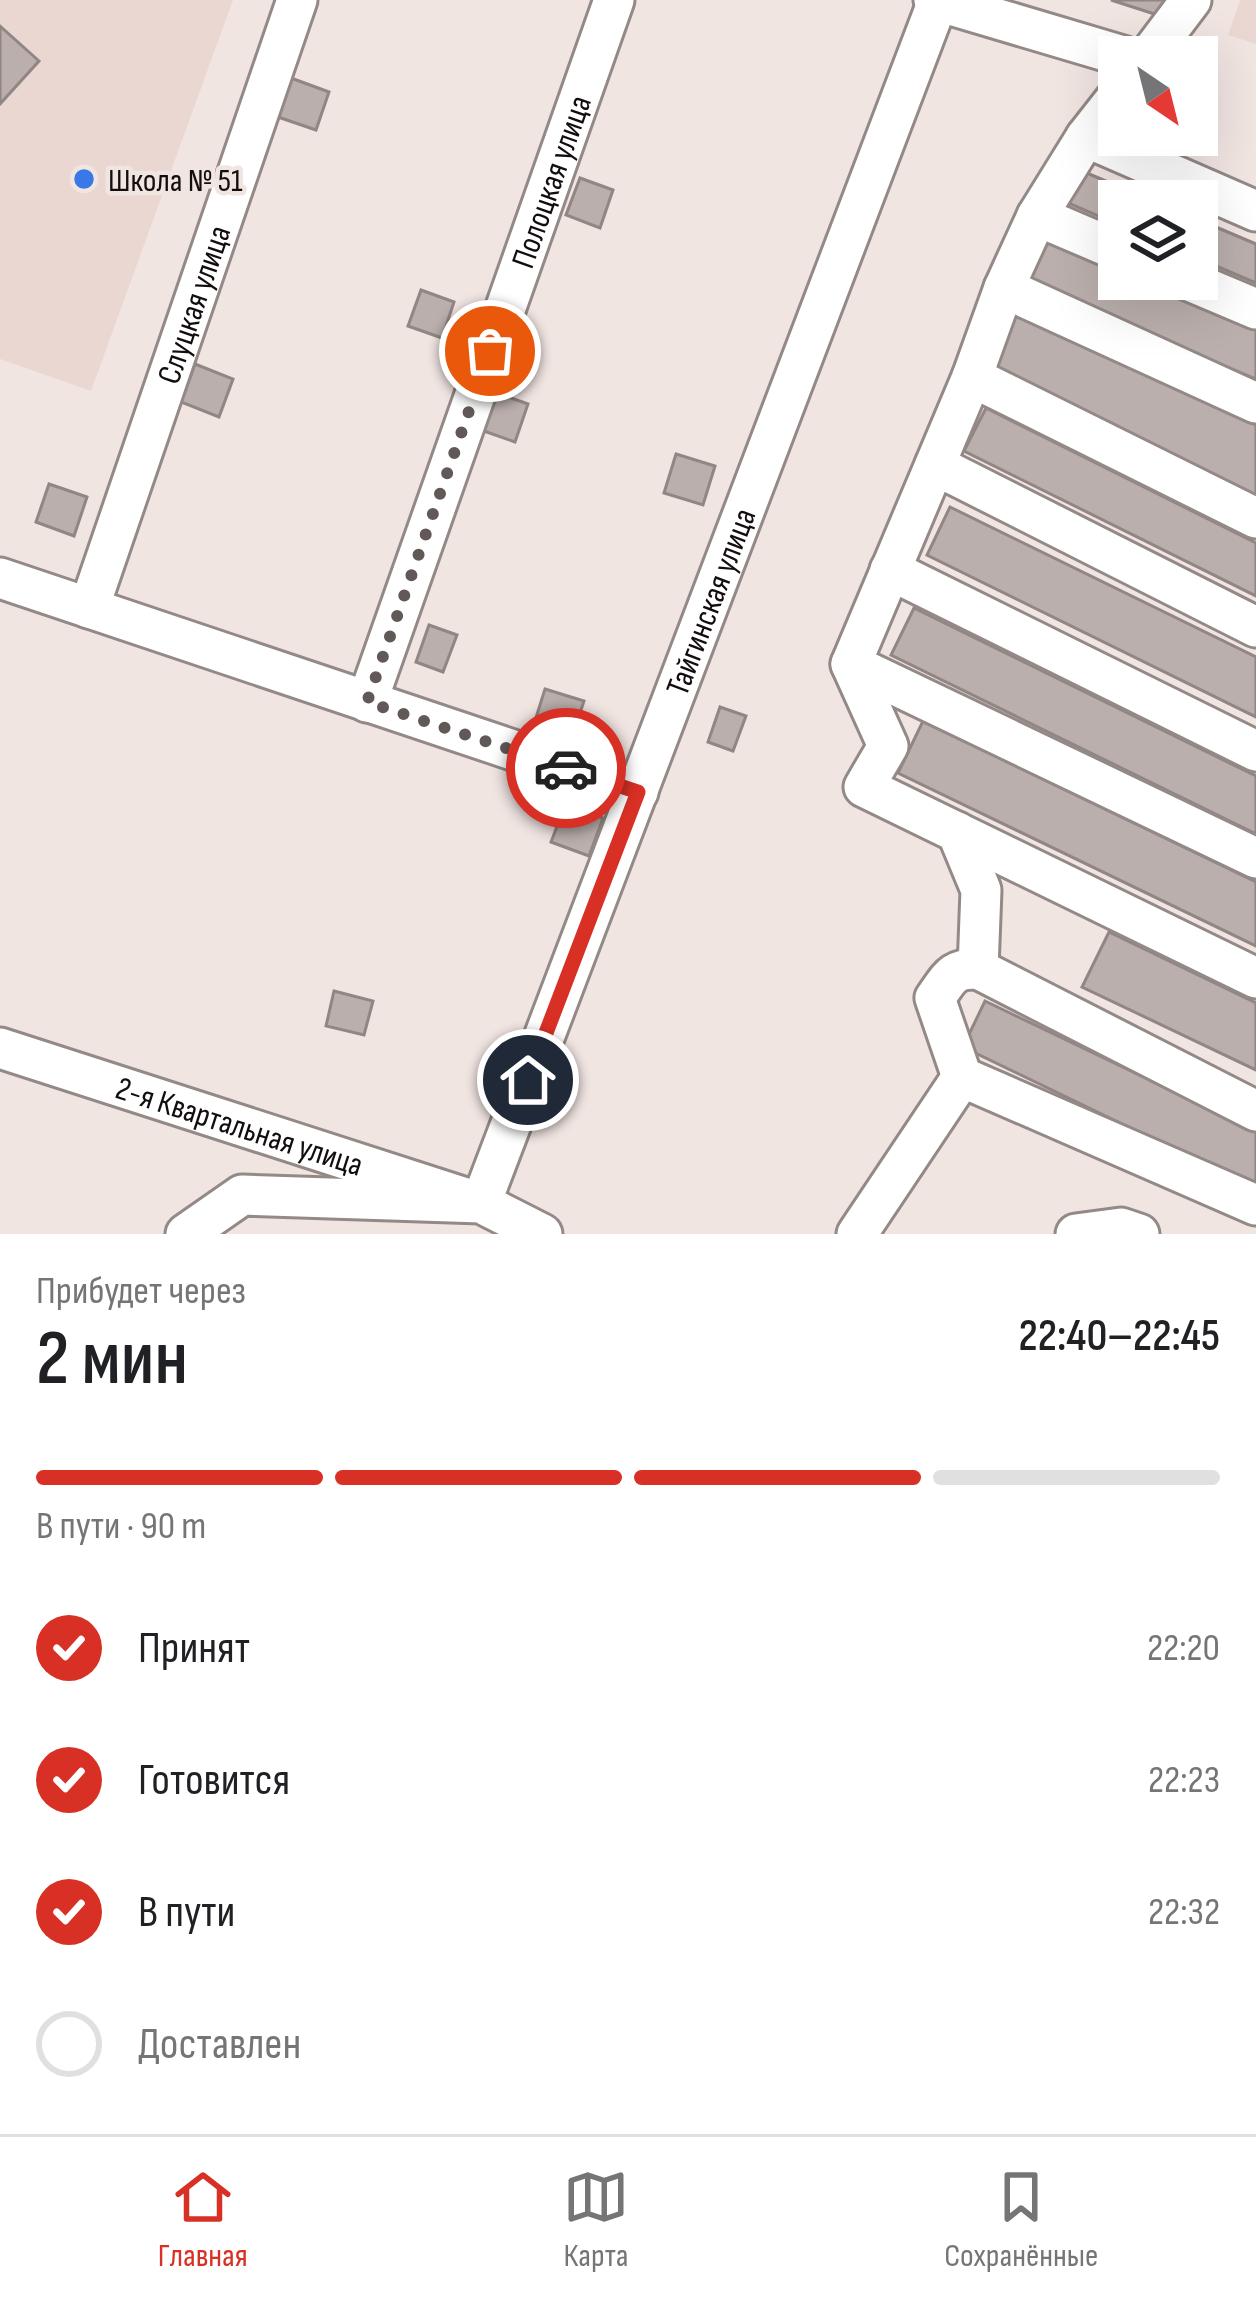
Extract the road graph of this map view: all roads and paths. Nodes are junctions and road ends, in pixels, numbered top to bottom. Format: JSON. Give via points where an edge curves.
{"nodes":[{"id":1,"x":297,"y":0,"type":"edge"},
{"id":2,"x":614,"y":0,"type":"edge"},
{"id":3,"x":1191,"y":0,"type":"edge"},
{"id":4,"x":936,"y":1,"type":"edge"},
{"id":5,"x":1164,"y":36,"type":"edge"},
{"id":6,"x":1098,"y":49,"type":"edge"},
{"id":7,"x":1098,"y":121,"type":"edge"},
{"id":8,"x":1086,"y":137,"type":"junction"},
{"id":9,"x":1256,"y":211,"type":"edge"},
{"id":10,"x":1037,"y":216,"type":"junction"},
{"id":11,"x":1098,"y":242,"type":"edge"},
{"id":12,"x":1004,"y":288,"type":"junction"},
{"id":13,"x":1218,"y":293,"type":"edge"},
{"id":14,"x":1256,"y":309,"type":"edge"},
{"id":15,"x":972,"y":377,"type":"junction"},
{"id":16,"x":1256,"y":403,"type":"edge"},
{"id":17,"x":935,"y":465,"type":"junction"},
{"id":18,"x":1256,"y":518,"type":"edge"},
{"id":19,"x":890,"y":570,"type":"junction"},
{"id":20,"x":0,"y":578,"type":"edge"},
{"id":21,"x":89,"y":608,"type":"junction"},
{"id":22,"x":1256,"y":627,"type":"edge"},
{"id":23,"x":851,"y":664,"type":"junction"},
{"id":24,"x":367,"y":702,"type":"junction"},
{"id":25,"x":1256,"y":752,"type":"edge"},
{"id":26,"x":638,"y":792,"type":"junction"},
{"id":27,"x":957,"y":832,"type":"junction"},
{"id":28,"x":1256,"y":858,"type":"edge"},
{"id":29,"x":978,"y":969,"type":"junction"},
{"id":30,"x":1256,"y":978,"type":"edge"},
{"id":31,"x":0,"y":1048,"type":"edge"},
{"id":32,"x":962,"y":1077,"type":"junction"},
{"id":33,"x":1256,"y":1111,"type":"edge"},
{"id":34,"x":481,"y":1203,"type":"junction"},
{"id":35,"x":1256,"y":1204,"type":"edge"},
{"id":36,"x":186,"y":1234,"type":"edge"},
{"id":37,"x":542,"y":1234,"type":"edge"},
{"id":38,"x":857,"y":1234,"type":"edge"},
{"id":39,"x":1076,"y":1234,"type":"edge"},
{"id":40,"x":1139,"y":1234,"type":"edge"}],
"edges":[{"from":1,"to":21,"type":"street","name":"Слуцкая улица"},
{"from":2,"to":24,"type":"street","name":"Полоцкая улица"},
{"from":3,"to":5,"type":"street"},
{"from":4,"to":6,"type":"street"},
{"from":4,"to":26,"type":"street","name":"Тайгинская улица"},
{"from":7,"to":8,"type":"street"},
{"from":8,"to":9,"type":"street"},
{"from":8,"to":10,"type":"street"},
{"from":10,"to":11,"type":"street"},
{"from":10,"to":12,"type":"street"},
{"from":12,"to":15,"type":"street"},
{"from":12,"to":16,"type":"street"},
{"from":13,"to":14,"type":"street"},
{"from":15,"to":17,"type":"street"},
{"from":15,"to":18,"type":"street"},
{"from":17,"to":19,"type":"street"},
{"from":17,"to":22,"type":"street"},
{"from":19,"to":23,"type":"street"},
{"from":19,"to":25,"type":"street"},
{"from":20,"to":21,"type":"street"},
{"from":21,"to":24,"type":"street"},
{"from":23,"to":27,"type":"street","via":[[888,746],[864,787]]},
{"from":23,"to":28,"type":"street"},
{"from":24,"to":26,"type":"street"},
{"from":26,"to":34,"type":"street","name":"Тайгинская улица"},
{"from":27,"to":29,"type":"street","via":[[981,890]]},
{"from":27,"to":30,"type":"street"},
{"from":29,"to":32,"type":"street","via":[[953,974],[935,998]]},
{"from":29,"to":33,"type":"street"},
{"from":31,"to":34,"type":"street","name":"2-я Квартальная улица"},
{"from":32,"to":35,"type":"street"},
{"from":32,"to":38,"type":"street"},
{"from":34,"to":36,"type":"street","via":[[242,1195]]},
{"from":34,"to":37,"type":"street","name":"2-я Квартальная улица"},
{"from":39,"to":40,"type":"street"}]}
